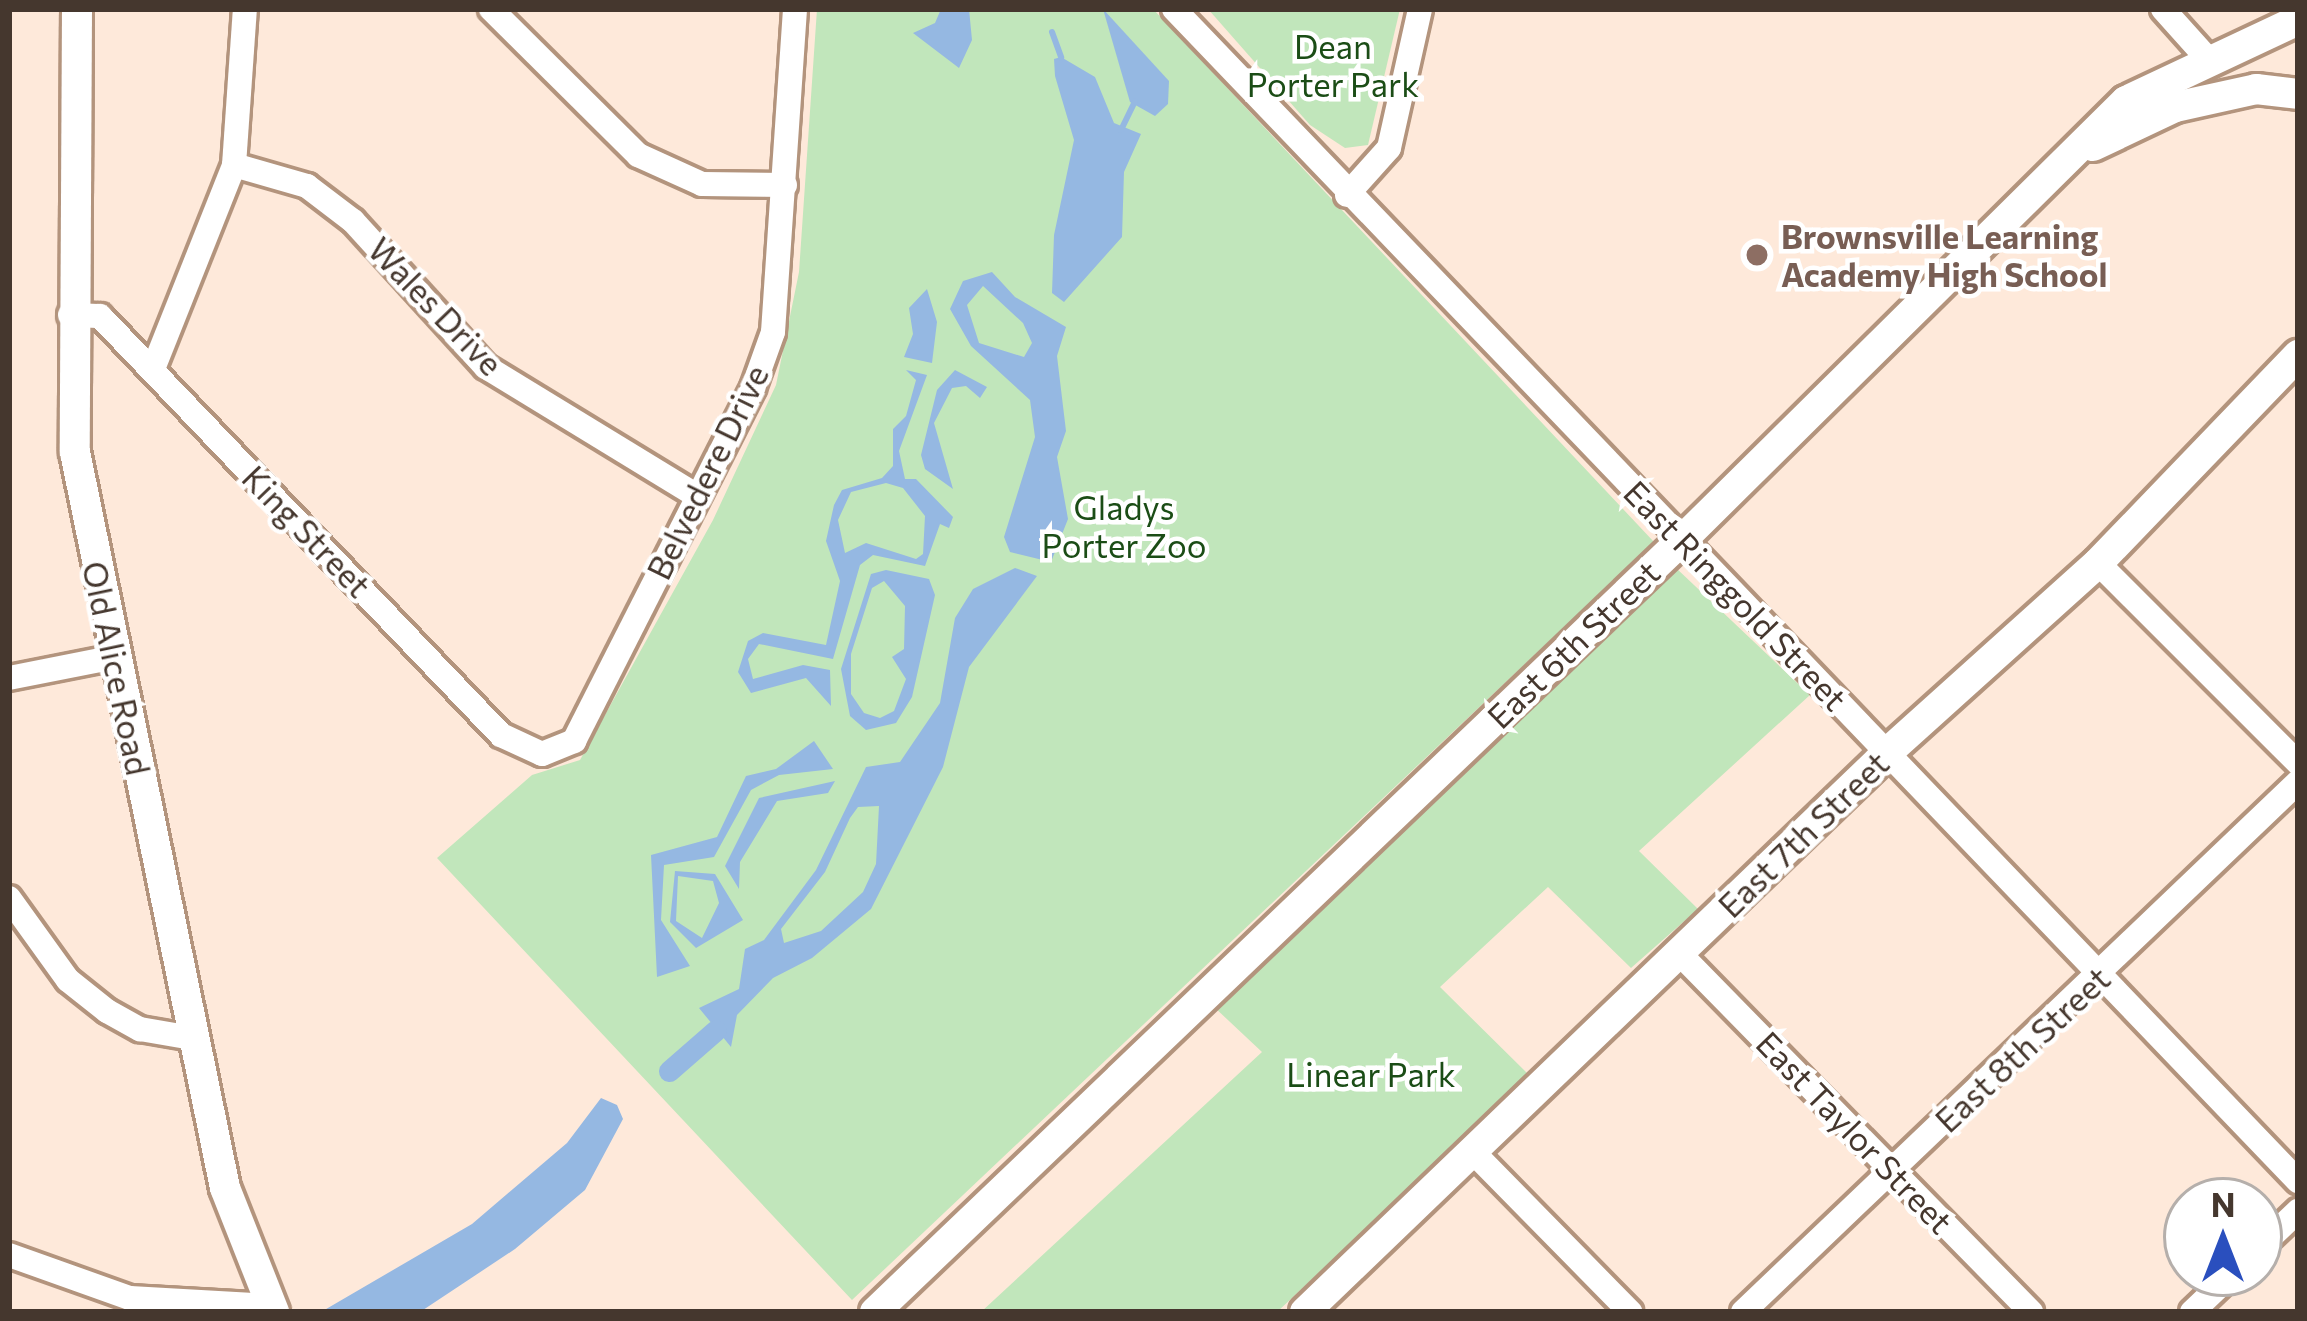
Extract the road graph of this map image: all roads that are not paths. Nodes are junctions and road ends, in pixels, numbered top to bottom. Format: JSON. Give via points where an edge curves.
{"nodes":[{"id":1,"x":77,"y":9,"type":"edge"},
{"id":2,"x":245,"y":9,"type":"edge"},
{"id":3,"x":491,"y":9,"type":"edge"},
{"id":4,"x":795,"y":9,"type":"edge"},
{"id":5,"x":1174,"y":9,"type":"edge"},
{"id":6,"x":1420,"y":9,"type":"edge"},
{"id":7,"x":2163,"y":9,"type":"edge"},
{"id":8,"x":2298,"y":20,"type":"edge"},
{"id":9,"x":2207,"y":58,"type":"junction"},
{"id":10,"x":2298,"y":94,"type":"edge"},
{"id":11,"x":2068,"y":158,"type":"junction"},
{"id":12,"x":234,"y":166,"type":"junction"},
{"id":13,"x":785,"y":185,"type":"junction"},
{"id":14,"x":1347,"y":195,"type":"junction"},
{"id":15,"x":70,"y":315,"type":"junction"},
{"id":16,"x":2298,"y":355,"type":"edge"},
{"id":17,"x":153,"y":369,"type":"junction"},
{"id":18,"x":697,"y":496,"type":"junction"},
{"id":19,"x":1682,"y":539,"type":"junction"},
{"id":20,"x":2098,"y":563,"type":"junction"},
{"id":21,"x":116,"y":656,"type":"junction"},
{"id":22,"x":9,"y":678,"type":"edge"},
{"id":23,"x":1888,"y":752,"type":"junction"},
{"id":24,"x":542,"y":754,"type":"joint"},
{"id":25,"x":2298,"y":763,"type":"edge"},
{"id":26,"x":2298,"y":782,"type":"edge"},
{"id":27,"x":9,"y":898,"type":"edge"},
{"id":28,"x":1679,"y":953,"type":"junction"},
{"id":29,"x":2102,"y":975,"type":"junction"},
{"id":30,"x":192,"y":1038,"type":"junction"},
{"id":31,"x":1472,"y":1151,"type":"junction"},
{"id":32,"x":1892,"y":1170,"type":"junction"},
{"id":33,"x":2298,"y":1181,"type":"edge"},
{"id":34,"x":9,"y":1255,"type":"edge"},
{"id":35,"x":272,"y":1309,"type":"edge"},
{"id":36,"x":875,"y":1312,"type":"edge"},
{"id":37,"x":1305,"y":1312,"type":"edge"},
{"id":38,"x":1630,"y":1312,"type":"edge"},
{"id":39,"x":1743,"y":1312,"type":"edge"},
{"id":40,"x":2030,"y":1312,"type":"edge"}],
"edges":[{"from":1,"to":15,"type":"main road","name":"Old Alice Road"},
{"from":2,"to":12,"type":"street"},
{"from":3,"to":13,"type":"street","via":[[638,155],[702,184]]},
{"from":4,"to":13,"type":"street","name":"Belvedere Drive"},
{"from":5,"to":14,"type":"street","name":"East Ringgold Street"},
{"from":6,"to":14,"type":"street","via":[[1389,148]]},
{"from":7,"to":9,"type":"street"},
{"from":8,"to":9,"type":"main road","name":"East 6th Street"},
{"from":9,"to":11,"type":"main road","name":"East 6th Street","via":[[2126,101]]},
{"from":10,"to":11,"type":"main road","via":[[2256,89],[2175,107]]},
{"from":11,"to":19,"type":"main road","name":"East 6th Street"},
{"from":12,"to":17,"type":"street"},
{"from":12,"to":18,"type":"street","name":"Wales Drive","via":[[307,186],[353,221],[486,367]]},
{"from":13,"to":18,"type":"street","name":"Belvedere Drive","via":[[773,332]]},
{"from":14,"to":19,"type":"street","name":"East Ringgold Street"},
{"from":15,"to":17,"type":"street","name":"King Street","via":[[100,316]]},
{"from":15,"to":21,"type":"main road","name":"Old Alice Road","via":[[75,452]]},
{"from":16,"to":20,"type":"main road","name":"East 7th Street"},
{"from":17,"to":24,"type":"street","name":"King Street","via":[[501,735]]},
{"from":18,"to":24,"type":"street","name":"Belvedere Drive","via":[[574,741]]},
{"from":19,"to":23,"type":"street","name":"East Ringgold Street"},
{"from":19,"to":36,"type":"main road","name":"East 6th Street"},
{"from":20,"to":23,"type":"main road","name":"East 7th Street"},
{"from":20,"to":25,"type":"street"},
{"from":21,"to":22,"type":"street"},
{"from":21,"to":30,"type":"main road","name":"Old Alice Road"},
{"from":23,"to":28,"type":"main road","name":"East 7th Street"},
{"from":23,"to":29,"type":"street","name":"East Ringgold Street"},
{"from":26,"to":29,"type":"street","name":"East 8th Street"},
{"from":27,"to":30,"type":"street","via":[[68,980],[106,1011],[140,1029]]},
{"from":28,"to":31,"type":"main road","name":"East 7th Street"},
{"from":28,"to":32,"type":"street","name":"East Taylor Street"},
{"from":29,"to":32,"type":"street","name":"East 8th Street"},
{"from":29,"to":33,"type":"street","name":"East Ringgold Street"},
{"from":30,"to":35,"type":"main road","name":"Old Alice Road","via":[[225,1188]]},
{"from":31,"to":37,"type":"main road","name":"East 7th Street"},
{"from":31,"to":38,"type":"street"},
{"from":32,"to":39,"type":"street","name":"East 8th Street"},
{"from":32,"to":40,"type":"street","name":"East Taylor Street"},
{"from":34,"to":35,"type":"street","via":[[130,1298]]}]}
